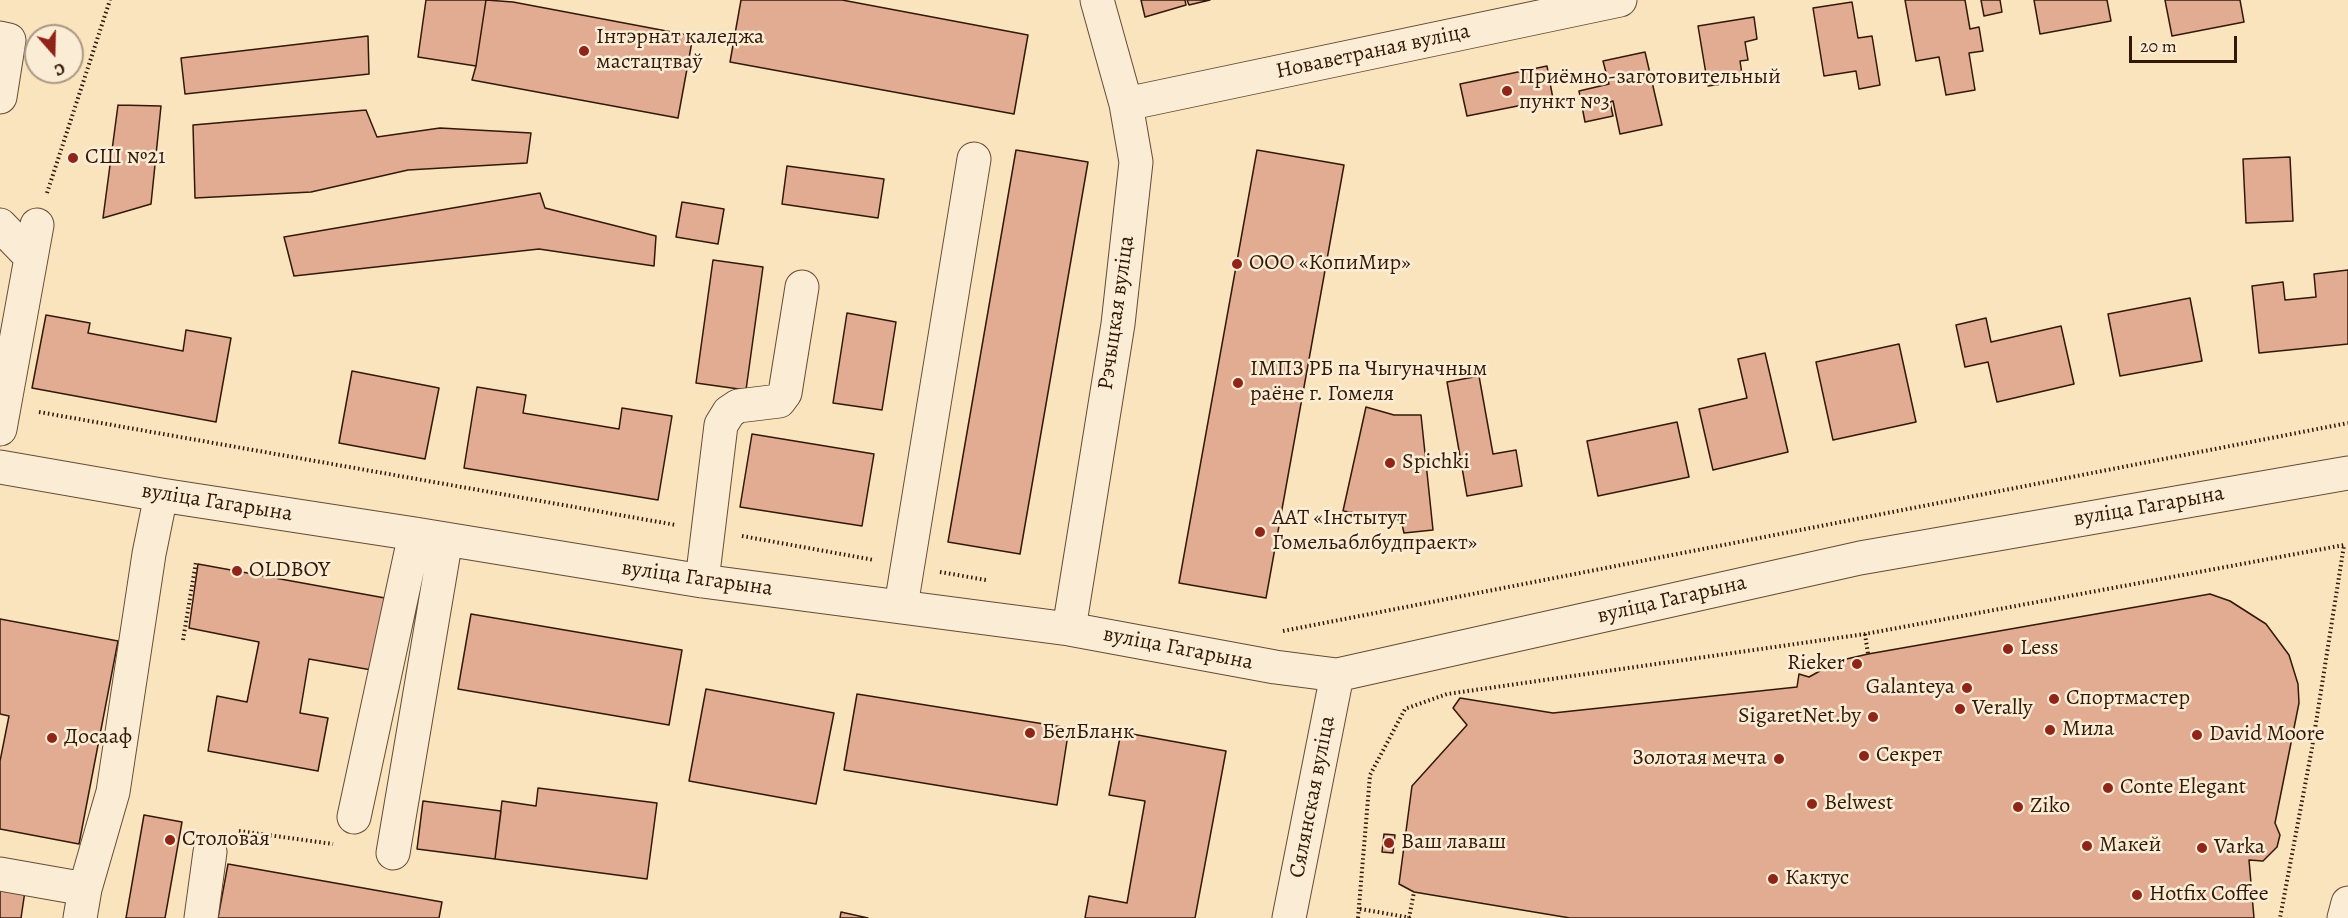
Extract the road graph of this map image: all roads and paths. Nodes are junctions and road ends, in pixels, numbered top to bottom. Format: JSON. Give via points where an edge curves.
{"nodes":[{"id":1,"x":110,"y":0,"type":"edge"},
{"id":2,"x":1096,"y":0,"type":"edge"},
{"id":3,"x":1620,"y":0,"type":"edge"},
{"id":4,"x":0,"y":38,"type":"edge"},
{"id":5,"x":0,"y":97,"type":"edge"},
{"id":6,"x":1126,"y":104,"type":"junction"},
{"id":7,"x":974,"y":159,"type":"dead end"},
{"id":8,"x":0,"y":225,"type":"edge"},
{"id":9,"x":34,"y":241,"type":"junction"},
{"id":10,"x":802,"y":287,"type":"dead end"},
{"id":11,"x":2,"y":417,"type":"edge"},
{"id":12,"x":2348,"y":423,"type":"edge"},
{"id":13,"x":0,"y":467,"type":"edge"},
{"id":14,"x":2348,"y":473,"type":"edge"},
{"id":15,"x":161,"y":495,"type":"junction"},
{"id":16,"x":707,"y":530,"type":"junction"},
{"id":17,"x":430,"y":536,"type":"junction"},
{"id":18,"x":195,"y":562,"type":"dead end"},
{"id":19,"x":908,"y":566,"type":"junction"},
{"id":20,"x":702,"y":581,"type":"junction"},
{"id":21,"x":997,"y":582,"type":"dead end"},
{"id":22,"x":901,"y":606,"type":"junction"},
{"id":23,"x":1069,"y":629,"type":"junction"},
{"id":24,"x":1278,"y":632,"type":"dead end"},
{"id":25,"x":1865,"y":634,"type":"junction"},
{"id":26,"x":183,"y":640,"type":"dead end"},
{"id":27,"x":1868,"y":654,"type":"dead end"},
{"id":28,"x":1337,"y":675,"type":"junction"},
{"id":29,"x":354,"y":817,"type":"dead end"},
{"id":30,"x":336,"y":845,"type":"dead end"},
{"id":31,"x":210,"y":852,"type":"joint"},
{"id":32,"x":393,"y":853,"type":"dead end"},
{"id":33,"x":0,"y":874,"type":"edge"},
{"id":34,"x":1414,"y":892,"type":"dead end"},
{"id":35,"x":83,"y":903,"type":"edge"},
{"id":36,"x":2348,"y":903,"type":"edge"},
{"id":37,"x":1360,"y":909,"type":"junction"},
{"id":38,"x":201,"y":918,"type":"edge"},
{"id":39,"x":1289,"y":918,"type":"edge"},
{"id":40,"x":1358,"y":918,"type":"edge"},
{"id":41,"x":1410,"y":918,"type":"edge"},
{"id":42,"x":2280,"y":918,"type":"edge"},
{"id":43,"x":2344,"y":918,"type":"edge"}],
"edges":[{"from":1,"to":9,"type":"path"},
{"from":2,"to":6,"type":"street","name":"Рэчыцкая вуліца"},
{"from":3,"to":6,"type":"street","name":"Новаветраная вуліца"},
{"from":4,"to":5,"type":"street","via":[[9,40]]},
{"from":6,"to":23,"type":"street","name":"Рэчыцкая вуліца","via":[[1136,162],[1118,324]]},
{"from":7,"to":19,"type":"street"},
{"from":8,"to":9,"type":"street"},
{"from":9,"to":11,"type":"street"},
{"from":10,"to":16,"type":"street","via":[[785,393],[779,401],[738,406],[721,425]]},
{"from":11,"to":16,"type":"path"},
{"from":12,"to":24,"type":"path"},
{"from":13,"to":15,"type":"street","name":"вуліца Гагарына"},
{"from":14,"to":28,"type":"street","name":"вуліца Гагарына","via":[[1860,558]]},
{"from":15,"to":17,"type":"street","name":"вуліца Гагарына"},
{"from":15,"to":35,"type":"street","via":[[113,792]]},
{"from":16,"to":19,"type":"path"},
{"from":16,"to":20,"type":"street"},
{"from":17,"to":20,"type":"street","name":"вуліца Гагарына"},
{"from":17,"to":29,"type":"street"},
{"from":17,"to":32,"type":"street"},
{"from":18,"to":26,"type":"path"},
{"from":19,"to":21,"type":"path"},
{"from":19,"to":22,"type":"street"},
{"from":20,"to":22,"type":"street","name":"вуліца Гагарына"},
{"from":22,"to":23,"type":"street","name":"вуліца Гагарына"},
{"from":23,"to":28,"type":"street","name":"вуліца Гагарына"},
{"from":25,"to":27,"type":"path"},
{"from":25,"to":37,"type":"path","via":[[1480,688],[1447,694],[1405,709],[1370,775]]},
{"from":25,"to":42,"type":"path","via":[[2344,545]]},
{"from":28,"to":39,"type":"street","name":"Сялянская вуліца"},
{"from":30,"to":31,"type":"path","via":[[232,830],[227,855]]},
{"from":31,"to":38,"type":"street"},
{"from":33,"to":35,"type":"street"},
{"from":34,"to":41,"type":"path"},
{"from":36,"to":43,"type":"street"},
{"from":37,"to":40,"type":"path"},
{"from":37,"to":41,"type":"path"}]}
